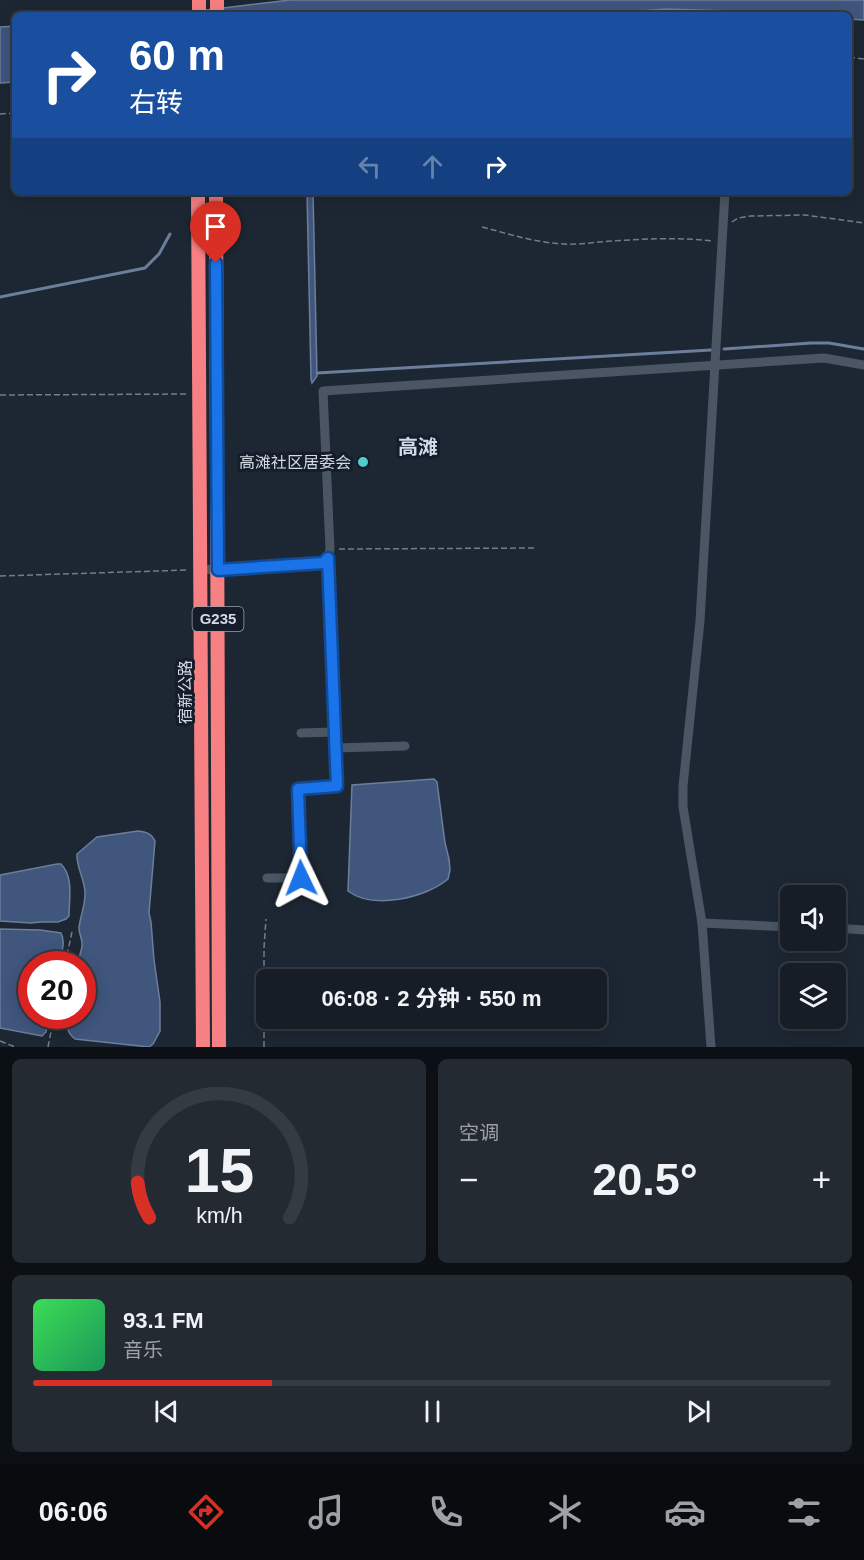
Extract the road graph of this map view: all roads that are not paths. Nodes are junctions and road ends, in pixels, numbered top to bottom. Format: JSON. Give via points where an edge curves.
{"nodes":[{"id":1,"x":198,"y":195,"type":"edge"},
{"id":2,"x":216,"y":195,"type":"edge"},
{"id":3,"x":725,"y":195,"type":"edge"},
{"id":4,"x":716,"y":365,"type":"junction"},
{"id":5,"x":864,"y":365,"type":"edge"},
{"id":6,"x":329,"y":553,"type":"junction"},
{"id":7,"x":201,"y":570,"type":"junction"},
{"id":8,"x":218,"y":570,"type":"junction"},
{"id":9,"x":335,"y":732,"type":"junction"},
{"id":10,"x":301,"y":733,"type":"dead end"},
{"id":11,"x":405,"y":746,"type":"dead end"},
{"id":12,"x":335,"y":748,"type":"junction"},
{"id":13,"x":267,"y":879,"type":"dead end"},
{"id":14,"x":702,"y":923,"type":"junction"},
{"id":15,"x":780,"y":927,"type":"edge"},
{"id":16,"x":846,"y":929,"type":"edge"},
{"id":17,"x":864,"y":930,"type":"edge"},
{"id":18,"x":203,"y":1047,"type":"edge"},
{"id":19,"x":219,"y":1047,"type":"edge"},
{"id":20,"x":711,"y":1047,"type":"edge"}],
"edges":[{"from":1,"to":7,"type":"highway","name":"宿新公路","number":"G235"},
{"from":2,"to":8,"type":"highway","name":"宿新公路","number":"G235"},
{"from":3,"to":4,"type":"street"},
{"from":4,"to":5,"type":"street","via":[[824,358]]},
{"from":4,"to":6,"type":"street","via":[[323,391]]},
{"from":4,"to":14,"type":"street","via":[[700,621],[683,786]]},
{"from":6,"to":8,"type":"street","via":[[323,563]]},
{"from":6,"to":9,"type":"street"},
{"from":7,"to":8,"type":"street"},
{"from":7,"to":18,"type":"highway","name":"宿新公路","number":"G235"},
{"from":8,"to":19,"type":"highway","name":"宿新公路","number":"G235"},
{"from":9,"to":10,"type":"street"},
{"from":9,"to":12,"type":"street"},
{"from":11,"to":12,"type":"street"},
{"from":12,"to":13,"type":"street","via":[[337,786],[298,789],[301,878]]},
{"from":14,"to":15,"type":"street"},
{"from":14,"to":20,"type":"street"},
{"from":16,"to":17,"type":"street"}]}
